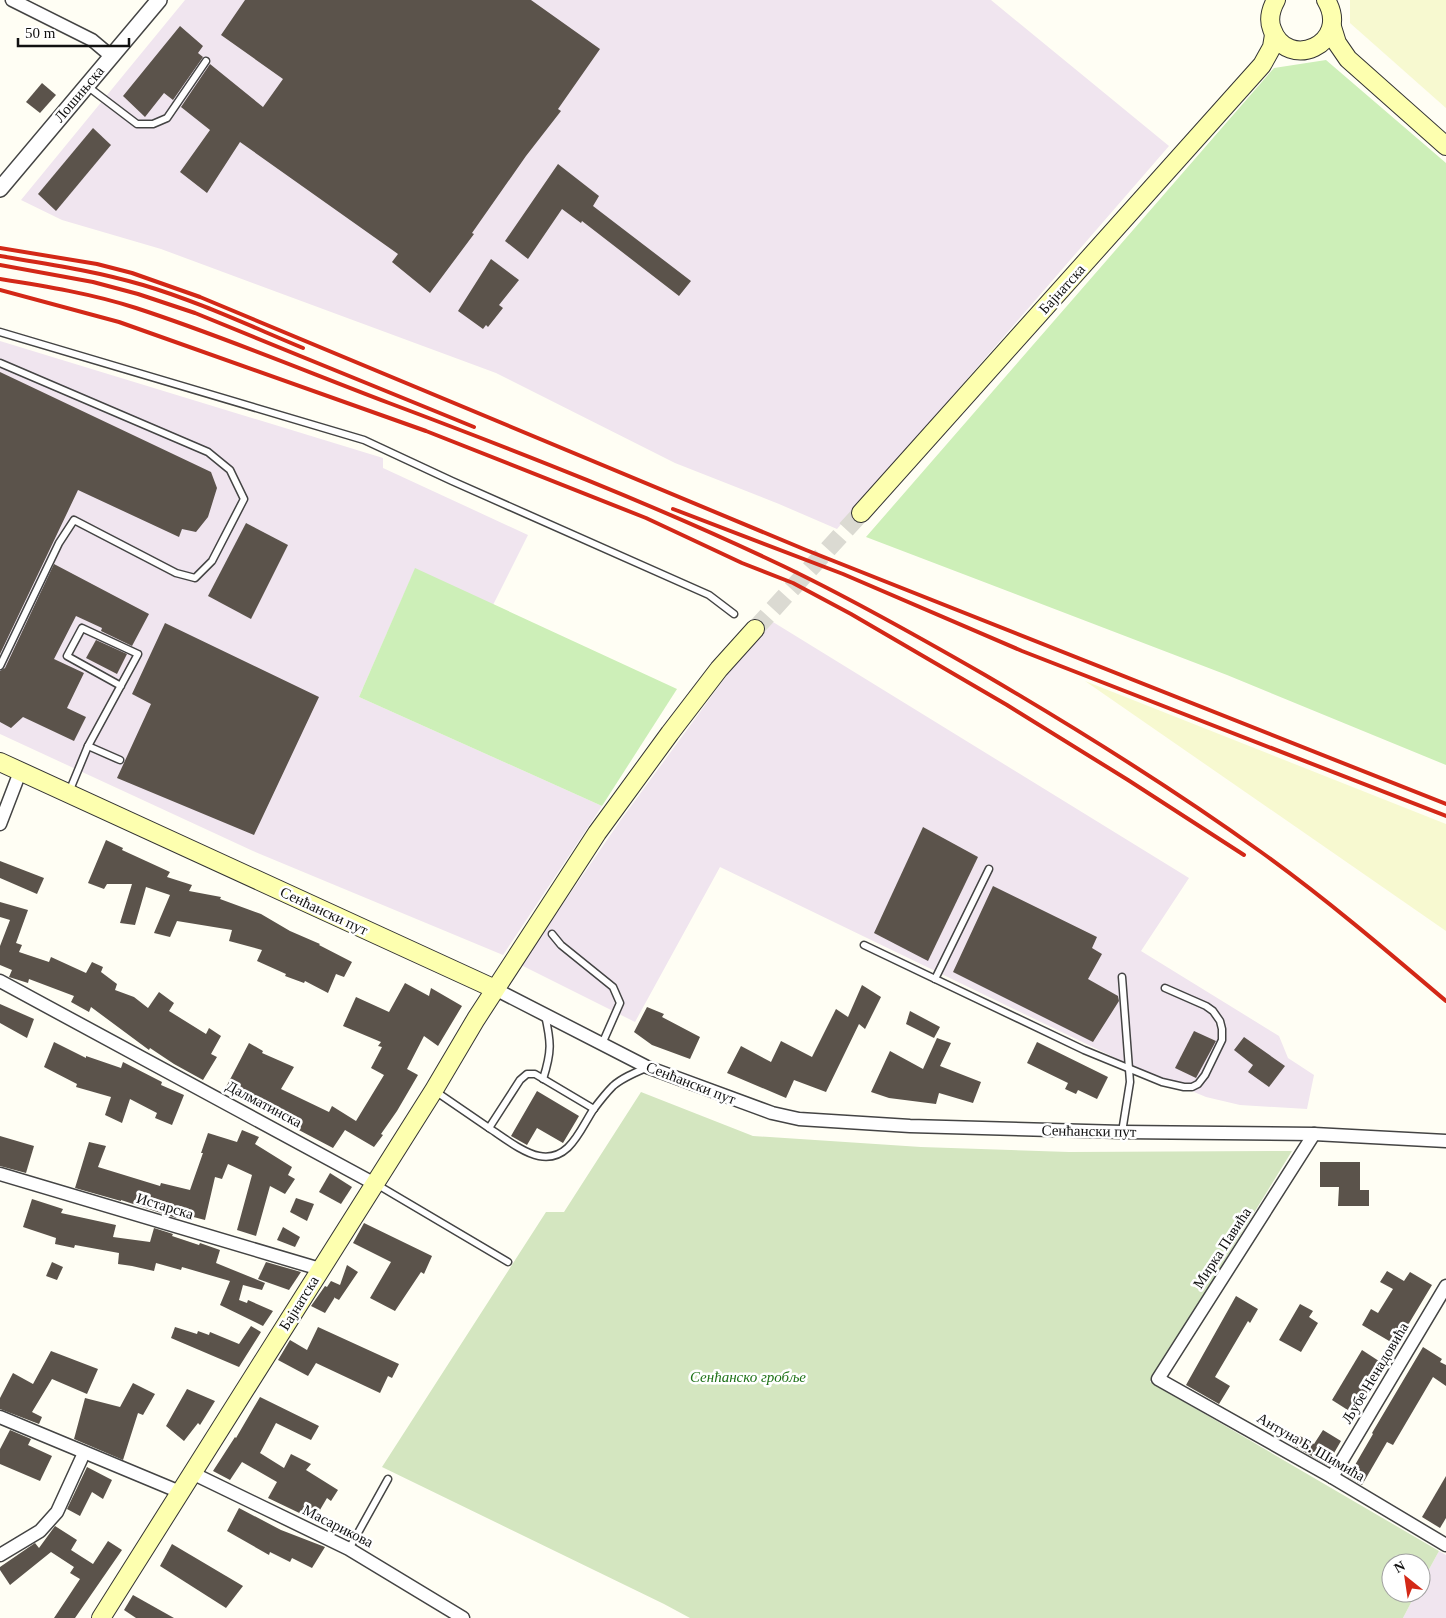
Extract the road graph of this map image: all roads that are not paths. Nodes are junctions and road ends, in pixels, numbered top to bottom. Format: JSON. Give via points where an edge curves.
{"nodes":[{"id":1,"x":12,"y":0,"type":"edge"},
{"id":2,"x":159,"y":0,"type":"edge"},
{"id":3,"x":1326,"y":0,"type":"edge"},
{"id":4,"x":1271,"y":5,"type":"edge"},
{"id":5,"x":1332,"y":27,"type":"junction"},
{"id":6,"x":1274,"y":35,"type":"junction"},
{"id":7,"x":1305,"y":50,"type":"junction"},
{"id":8,"x":112,"y":56,"type":"junction"},
{"id":9,"x":1348,"y":59,"type":"junction"},
{"id":10,"x":206,"y":61,"type":"dead end"},
{"id":11,"x":1262,"y":65,"type":"junction"},
{"id":12,"x":86,"y":85,"type":"junction"},
{"id":13,"x":1446,"y":146,"type":"edge"},
{"id":14,"x":0,"y":189,"type":"edge"},
{"id":15,"x":0,"y":332,"type":"edge"},
{"id":16,"x":0,"y":363,"type":"edge"},
{"id":17,"x":861,"y":513,"type":"tunnel mouth"},
{"id":18,"x":734,"y":614,"type":"dead end"},
{"id":19,"x":755,"y":629,"type":"tunnel mouth"},
{"id":20,"x":0,"y":666,"type":"edge"},
{"id":21,"x":121,"y":686,"type":"junction"},
{"id":22,"x":88,"y":746,"type":"junction"},
{"id":23,"x":120,"y":760,"type":"dead end"},
{"id":24,"x":0,"y":762,"type":"edge"},
{"id":25,"x":20,"y":772,"type":"junction"},
{"id":26,"x":68,"y":793,"type":"junction"},
{"id":27,"x":0,"y":824,"type":"edge"},
{"id":28,"x":989,"y":869,"type":"dead end"},
{"id":29,"x":552,"y":934,"type":"dead end"},
{"id":30,"x":864,"y":945,"type":"dead end"},
{"id":31,"x":1122,"y":976,"type":"dead end"},
{"id":32,"x":935,"y":979,"type":"junction"},
{"id":33,"x":0,"y":981,"type":"edge"},
{"id":34,"x":1165,"y":988,"type":"dead end"},
{"id":35,"x":495,"y":989,"type":"junction"},
{"id":36,"x":544,"y":1014,"type":"junction"},
{"id":37,"x":602,"y":1044,"type":"junction"},
{"id":38,"x":648,"y":1067,"type":"junction"},
{"id":39,"x":1129,"y":1068,"type":"junction"},
{"id":40,"x":543,"y":1079,"type":"junction"},
{"id":41,"x":434,"y":1090,"type":"junction"},
{"id":42,"x":594,"y":1109,"type":"junction"},
{"id":43,"x":489,"y":1128,"type":"junction"},
{"id":44,"x":1122,"y":1132,"type":"junction"},
{"id":45,"x":1314,"y":1134,"type":"junction"},
{"id":46,"x":1431,"y":1141,"type":"junction"},
{"id":47,"x":1446,"y":1142,"type":"edge"},
{"id":48,"x":1446,"y":1151,"type":"edge"},
{"id":49,"x":0,"y":1174,"type":"edge"},
{"id":50,"x":376,"y":1184,"type":"junction"},
{"id":51,"x":508,"y":1262,"type":"dead end"},
{"id":52,"x":320,"y":1269,"type":"junction"},
{"id":53,"x":1446,"y":1286,"type":"edge"},
{"id":54,"x":1158,"y":1379,"type":"joint"},
{"id":55,"x":0,"y":1417,"type":"edge"},
{"id":56,"x":84,"y":1453,"type":"junction"},
{"id":57,"x":192,"y":1474,"type":"junction"},
{"id":58,"x":1332,"y":1477,"type":"junction"},
{"id":59,"x":388,"y":1479,"type":"dead end"},
{"id":60,"x":180,"y":1492,"type":"junction"},
{"id":61,"x":1446,"y":1545,"type":"edge"},
{"id":62,"x":349,"y":1549,"type":"junction"},
{"id":63,"x":0,"y":1555,"type":"edge"},
{"id":64,"x":102,"y":1617,"type":"edge"},
{"id":65,"x":463,"y":1618,"type":"edge"}],
"edges":[{"from":1,"to":8,"type":"street","via":[[92,40]]},
{"from":2,"to":8,"type":"street","name":"Лошињска"},
{"from":3,"to":5,"type":"main road"},
{"from":4,"to":6,"type":"main road","via":[[1270,25]]},
{"from":5,"to":7,"type":"main road","via":[[1324,41]]},
{"from":5,"to":9,"type":"main road","via":[[1337,44]]},
{"from":6,"to":7,"type":"main road","via":[[1284,46]]},
{"from":6,"to":11,"type":"main road","via":[[1272,47]]},
{"from":7,"to":9,"type":"main road"},
{"from":7,"to":11,"type":"main road","via":[[1279,55]]},
{"from":8,"to":12,"type":"street","name":"Лошињска"},
{"from":9,"to":13,"type":"main road"},
{"from":10,"to":12,"type":"lane","via":[[167,118],[153,124],[137,124]]},
{"from":11,"to":17,"type":"main road","name":"Бајнатска"},
{"from":12,"to":14,"type":"street","name":"Лошињска"},
{"from":15,"to":18,"type":"lane","via":[[364,440],[709,595]]},
{"from":16,"to":20,"type":"lane","via":[[208,452],[230,470],[244,500],[212,561],[195,578],[176,573],[74,520],[59,544]]},
{"from":19,"to":35,"type":"main road","name":"Бајнатска","via":[[719,669],[609,818]]},
{"from":21,"to":21,"type":"lane","via":[[138,654],[82,628],[67,656]]},
{"from":21,"to":22,"type":"lane"},
{"from":22,"to":23,"type":"lane"},
{"from":22,"to":26,"type":"lane"},
{"from":24,"to":25,"type":"main road","name":"Сенћански пут"},
{"from":25,"to":26,"type":"main road","name":"Сенћански пут"},
{"from":25,"to":27,"type":"street"},
{"from":26,"to":35,"type":"main road","name":"Сенћански пут"},
{"from":28,"to":32,"type":"lane"},
{"from":29,"to":37,"type":"lane","via":[[613,987],[617,995],[620,1003]]},
{"from":30,"to":32,"type":"lane"},
{"from":31,"to":39,"type":"lane"},
{"from":32,"to":39,"type":"lane"},
{"from":33,"to":50,"type":"street","name":"Далматинска"},
{"from":34,"to":39,"type":"lane","via":[[1213,1012],[1220,1021],[1222,1040],[1205,1075],[1192,1087],[1162,1082]]},
{"from":35,"to":36,"type":"street","name":"Сенћански пут"},
{"from":35,"to":41,"type":"main road","name":"Бајнатска"},
{"from":36,"to":37,"type":"street","name":"Сенћански пут"},
{"from":36,"to":40,"type":"lane","via":[[551,1048]]},
{"from":37,"to":38,"type":"street","name":"Сенћански пут"},
{"from":38,"to":42,"type":"lane","via":[[617,1082]]},
{"from":38,"to":44,"type":"street","name":"Сенћански пут","via":[[763,1110],[799,1119],[910,1126]]},
{"from":39,"to":44,"type":"lane","via":[[1130,1082]]},
{"from":40,"to":42,"type":"lane"},
{"from":40,"to":43,"type":"lane","via":[[531,1073],[523,1077]]},
{"from":41,"to":43,"type":"lane"},
{"from":41,"to":50,"type":"main road","name":"Бајнатска"},
{"from":42,"to":43,"type":"lane","via":[[573,1142],[554,1156],[531,1154]]},
{"from":44,"to":45,"type":"street","name":"Сенћански пут"},
{"from":45,"to":46,"type":"street","name":"Сенћански пут"},
{"from":45,"to":54,"type":"street","name":"Мирка Павића"},
{"from":46,"to":47,"type":"street","name":"Сенћански пут"},
{"from":46,"to":48,"type":"street"},
{"from":49,"to":52,"type":"street","name":"Истарска"},
{"from":50,"to":51,"type":"lane","name":"Далматинска"},
{"from":50,"to":52,"type":"main road","name":"Бајнатска"},
{"from":52,"to":57,"type":"main road","name":"Бајнатска"},
{"from":53,"to":58,"type":"street","name":"Љубе Ненадовића"},
{"from":54,"to":58,"type":"street","name":"Антуна Б. Шимића"},
{"from":55,"to":56,"type":"street"},
{"from":56,"to":60,"type":"street"},
{"from":56,"to":63,"type":"street","via":[[57,1512],[40,1531]]},
{"from":57,"to":60,"type":"main road","name":"Бајнатска"},
{"from":57,"to":62,"type":"street","name":"Масарикова"},
{"from":58,"to":61,"type":"street","name":"Антуна Б. Шимића"},
{"from":59,"to":62,"type":"lane"},
{"from":60,"to":64,"type":"main road","name":"Бајнатска"},
{"from":62,"to":65,"type":"street","name":"Масарикова"}]}
